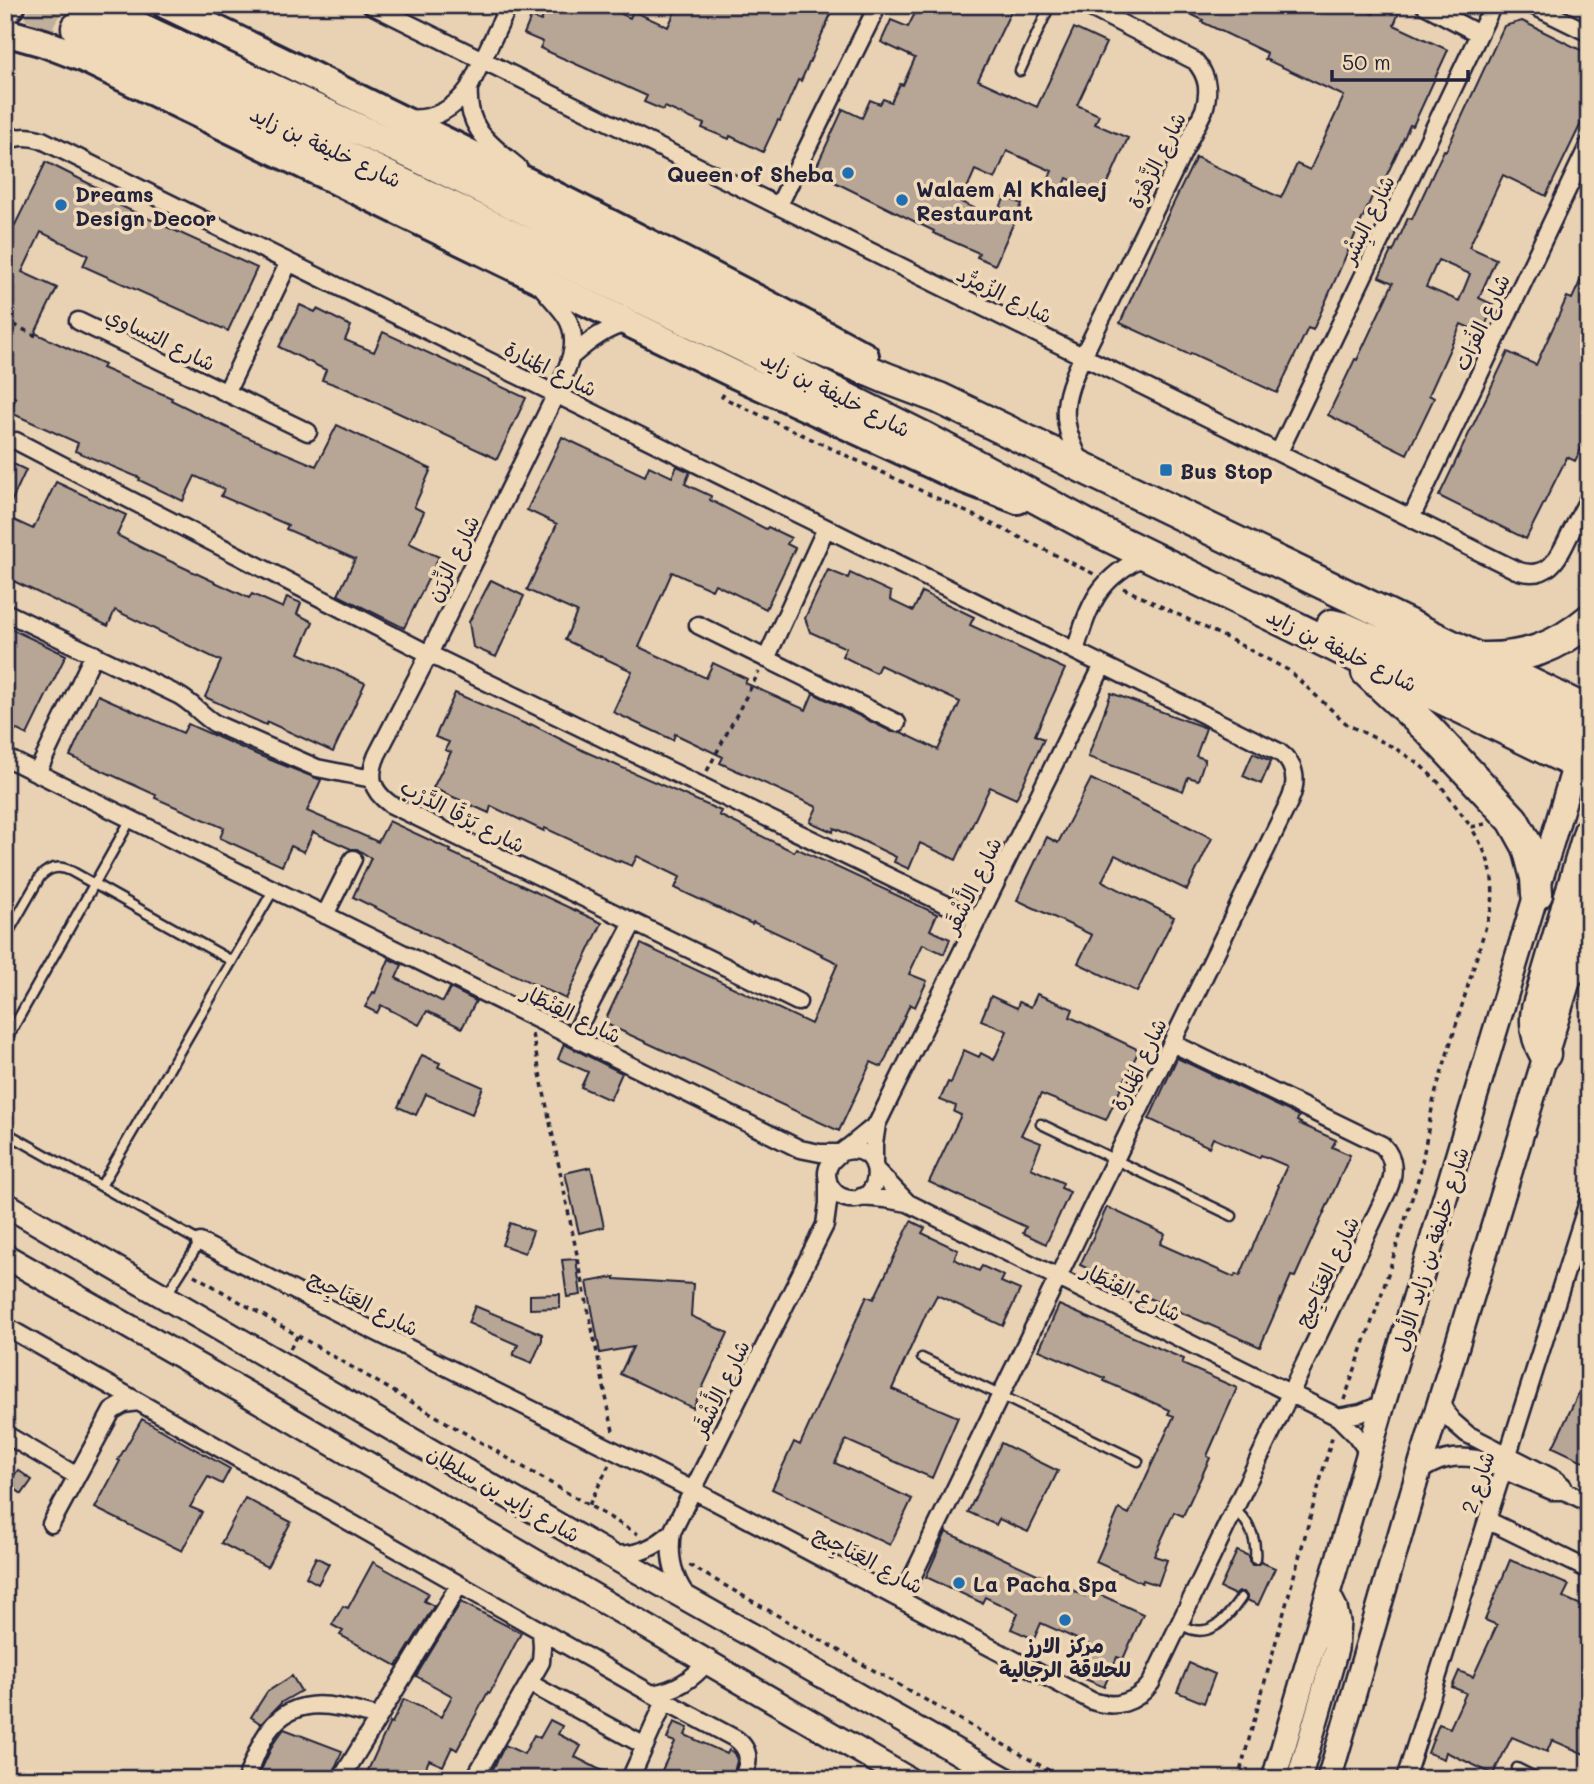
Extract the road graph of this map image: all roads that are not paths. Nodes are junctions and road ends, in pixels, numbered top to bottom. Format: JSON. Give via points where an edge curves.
{"nodes":[{"id":1,"x":12,"y":5,"type":"edge"},
{"id":2,"x":371,"y":5,"type":"edge"},
{"id":3,"x":509,"y":5,"type":"edge"},
{"id":4,"x":878,"y":5,"type":"edge"},
{"id":5,"x":1050,"y":5,"type":"edge"},
{"id":6,"x":1084,"y":5,"type":"edge"},
{"id":7,"x":1424,"y":5,"type":"edge"},
{"id":8,"x":1493,"y":5,"type":"edge"},
{"id":9,"x":1532,"y":5,"type":"edge"},
{"id":10,"x":173,"y":8,"type":"edge"},
{"id":11,"x":5,"y":12,"type":"edge"},
{"id":12,"x":83,"y":17,"type":"edge"},
{"id":13,"x":5,"y":32,"type":"edge"},
{"id":14,"x":1589,"y":33,"type":"edge"},
{"id":15,"x":1479,"y":34,"type":"junction"},
{"id":16,"x":483,"y":60,"type":"junction"},
{"id":17,"x":1020,"y":71,"type":"dead end"},
{"id":18,"x":469,"y":88,"type":"junction"},
{"id":19,"x":400,"y":118,"type":"junction"},
{"id":20,"x":5,"y":141,"type":"edge"},
{"id":21,"x":1589,"y":144,"type":"edge"},
{"id":22,"x":547,"y":191,"type":"junction"},
{"id":23,"x":779,"y":205,"type":"junction"},
{"id":24,"x":289,"y":262,"type":"junction"},
{"id":25,"x":537,"y":278,"type":"junction"},
{"id":26,"x":78,"y":321,"type":"dead end"},
{"id":27,"x":630,"y":323,"type":"junction"},
{"id":28,"x":572,"y":356,"type":"junction"},
{"id":29,"x":1083,"y":356,"type":"junction"},
{"id":30,"x":226,"y":393,"type":"junction"},
{"id":31,"x":556,"y":394,"type":"junction"},
{"id":32,"x":939,"y":398,"type":"junction"},
{"id":33,"x":308,"y":432,"type":"dead end"},
{"id":34,"x":16,"y":441,"type":"dead end"},
{"id":35,"x":1279,"y":452,"type":"junction"},
{"id":36,"x":1085,"y":468,"type":"junction"},
{"id":37,"x":1589,"y":498,"type":"edge"},
{"id":38,"x":1411,"y":518,"type":"junction"},
{"id":39,"x":826,"y":528,"type":"junction"},
{"id":40,"x":1098,"y":531,"type":"junction"},
{"id":41,"x":1148,"y":555,"type":"junction"},
{"id":42,"x":5,"y":612,"type":"edge"},
{"id":43,"x":1589,"y":620,"type":"edge"},
{"id":44,"x":698,"y":625,"type":"dead end"},
{"id":45,"x":1301,"y":629,"type":"junction"},
{"id":46,"x":1340,"y":649,"type":"junction"},
{"id":47,"x":1075,"y":651,"type":"junction"},
{"id":48,"x":94,"y":654,"type":"junction"},
{"id":49,"x":429,"y":654,"type":"junction"},
{"id":50,"x":1480,"y":658,"type":"junction"},
{"id":51,"x":766,"y":659,"type":"junction"},
{"id":52,"x":1103,"y":665,"type":"junction"},
{"id":53,"x":897,"y":723,"type":"dead end"},
{"id":54,"x":1586,"y":743,"type":"edge"},
{"id":55,"x":5,"y":757,"type":"edge"},
{"id":56,"x":37,"y":773,"type":"junction"},
{"id":57,"x":372,"y":779,"type":"junction"},
{"id":58,"x":131,"y":820,"type":"junction"},
{"id":59,"x":1589,"y":832,"type":"edge"},
{"id":60,"x":353,"y":859,"type":"dead end"},
{"id":61,"x":94,"y":884,"type":"junction"},
{"id":62,"x":274,"y":889,"type":"junction"},
{"id":63,"x":1537,"y":894,"type":"junction"},
{"id":64,"x":1589,"y":914,"type":"edge"},
{"id":65,"x":325,"y":915,"type":"junction"},
{"id":66,"x":978,"y":920,"type":"junction"},
{"id":67,"x":633,"y":923,"type":"junction"},
{"id":68,"x":5,"y":938,"type":"edge"},
{"id":69,"x":1589,"y":942,"type":"edge"},
{"id":70,"x":232,"y":961,"type":"junction"},
{"id":71,"x":1572,"y":970,"type":"junction"},
{"id":72,"x":799,"y":1002,"type":"dead end"},
{"id":73,"x":573,"y":1037,"type":"junction"},
{"id":74,"x":5,"y":1042,"type":"edge"},
{"id":75,"x":1171,"y":1043,"type":"junction"},
{"id":76,"x":1545,"y":1054,"type":"junction"},
{"id":77,"x":877,"y":1124,"type":"junction"},
{"id":78,"x":1041,"y":1124,"type":"dead end"},
{"id":79,"x":5,"y":1132,"type":"edge"},
{"id":80,"x":800,"y":1149,"type":"junction"},
{"id":81,"x":841,"y":1152,"type":"junction"},
{"id":82,"x":1115,"y":1160,"type":"junction"},
{"id":83,"x":875,"y":1168,"type":"junction"},
{"id":84,"x":828,"y":1179,"type":"junction"},
{"id":85,"x":101,"y":1186,"type":"junction"},
{"id":86,"x":860,"y":1197,"type":"junction"},
{"id":87,"x":1589,"y":1199,"type":"edge"},
{"id":88,"x":908,"y":1203,"type":"junction"},
{"id":89,"x":5,"y":1205,"type":"edge"},
{"id":90,"x":1232,"y":1216,"type":"dead end"},
{"id":91,"x":825,"y":1225,"type":"junction"},
{"id":92,"x":200,"y":1242,"type":"junction"},
{"id":93,"x":5,"y":1256,"type":"edge"},
{"id":94,"x":1058,"y":1278,"type":"junction"},
{"id":95,"x":166,"y":1297,"type":"junction"},
{"id":96,"x":5,"y":1326,"type":"edge"},
{"id":97,"x":922,"y":1358,"type":"dead end"},
{"id":98,"x":106,"y":1383,"type":"junction"},
{"id":99,"x":1290,"y":1394,"type":"junction"},
{"id":100,"x":1000,"y":1395,"type":"junction"},
{"id":101,"x":1440,"y":1401,"type":"junction"},
{"id":102,"x":138,"y":1402,"type":"junction"},
{"id":103,"x":1383,"y":1404,"type":"junction"},
{"id":104,"x":112,"y":1411,"type":"junction"},
{"id":105,"x":1338,"y":1418,"type":"junction"},
{"id":106,"x":5,"y":1434,"type":"edge"},
{"id":107,"x":1369,"y":1453,"type":"junction"},
{"id":108,"x":1138,"y":1461,"type":"dead end"},
{"id":109,"x":1505,"y":1462,"type":"junction"},
{"id":110,"x":1418,"y":1472,"type":"junction"},
{"id":111,"x":77,"y":1476,"type":"junction"},
{"id":112,"x":693,"y":1489,"type":"junction"},
{"id":113,"x":1589,"y":1503,"type":"edge"},
{"id":114,"x":1235,"y":1510,"type":"junction"},
{"id":115,"x":1487,"y":1520,"type":"junction"},
{"id":116,"x":51,"y":1524,"type":"dead end"},
{"id":117,"x":672,"y":1532,"type":"junction"},
{"id":118,"x":608,"y":1553,"type":"junction"},
{"id":119,"x":1255,"y":1559,"type":"dead end"},
{"id":120,"x":1589,"y":1570,"type":"edge"},
{"id":121,"x":459,"y":1585,"type":"junction"},
{"id":122,"x":1328,"y":1594,"type":"junction"},
{"id":123,"x":1241,"y":1598,"type":"dead end"},
{"id":124,"x":690,"y":1600,"type":"junction"},
{"id":125,"x":901,"y":1600,"type":"junction"},
{"id":126,"x":1180,"y":1624,"type":"junction"},
{"id":127,"x":541,"y":1631,"type":"junction"},
{"id":128,"x":570,"y":1648,"type":"junction"},
{"id":129,"x":708,"y":1661,"type":"junction"},
{"id":130,"x":541,"y":1662,"type":"junction"},
{"id":131,"x":529,"y":1683,"type":"junction"},
{"id":132,"x":658,"y":1698,"type":"junction"},
{"id":133,"x":378,"y":1717,"type":"junction"},
{"id":134,"x":645,"y":1746,"type":"junction"},
{"id":135,"x":1517,"y":1768,"type":"dead end"},
{"id":136,"x":1274,"y":1774,"type":"edge"},
{"id":137,"x":246,"y":1779,"type":"edge"},
{"id":138,"x":341,"y":1779,"type":"edge"},
{"id":139,"x":474,"y":1779,"type":"edge"},
{"id":140,"x":630,"y":1779,"type":"edge"},
{"id":141,"x":742,"y":1779,"type":"edge"},
{"id":142,"x":908,"y":1779,"type":"edge"},
{"id":143,"x":1005,"y":1779,"type":"edge"},
{"id":144,"x":1299,"y":1779,"type":"edge"},
{"id":145,"x":1329,"y":1779,"type":"edge"},
{"id":146,"x":1405,"y":1779,"type":"edge"},
{"id":147,"x":1539,"y":1779,"type":"edge"}],
"edges":[{"from":1,"to":11,"type":"main road"},
{"from":2,"to":16,"type":"street","name":"شارع الزُمرُّد"},
{"from":3,"to":16,"type":"street"},
{"from":4,"to":23,"type":"street"},
{"from":5,"to":17,"type":"lane"},
{"from":6,"to":29,"type":"street","name":"شارع الزَّهْرَة","via":[[1195,61],[1207,80],[1208,96]]},
{"from":7,"to":15,"type":"street"},
{"from":8,"to":15,"type":"street","name":"شارع البِشْر"},
{"from":9,"to":14,"type":"street"},
{"from":10,"to":19,"type":"main road"},
{"from":12,"to":32,"type":"highway","name":"شارع خليفة بن زايد","via":[[414,155],[785,335]]},
{"from":12,"to":40,"type":"highway","name":"شارع خليفة بن زايد","via":[[938,445]]},
{"from":13,"to":25,"type":"main road","via":[[83,58]]},
{"from":15,"to":35,"type":"street","name":"شارع البِشْر"},
{"from":16,"to":18,"type":"street"},
{"from":16,"to":23,"type":"street","name":"شارع الزُمرُّد"},
{"from":18,"to":19,"type":"street","via":[[454,105],[434,116]]},
{"from":18,"to":22,"type":"street","via":[[469,110],[478,130]]},
{"from":19,"to":22,"type":"main road"},
{"from":20,"to":24,"type":"street","name":"شارع المَنارة","via":[[29,136],[42,140]]},
{"from":21,"to":38,"type":"street","name":"شارع الفُرَات"},
{"from":22,"to":32,"type":"main road"},
{"from":23,"to":29,"type":"street","name":"شارع الزُمرُّد"},
{"from":24,"to":30,"type":"street","name":"شارع التساوي"},
{"from":24,"to":31,"type":"street","name":"شارع المَنارة"},
{"from":25,"to":27,"type":"main road"},
{"from":25,"to":28,"type":"street","name":"شارع الزِّرَن","via":[[571,326]]},
{"from":26,"to":30,"type":"street","name":"شارع التساوي"},
{"from":27,"to":28,"type":"street","name":"شارع الزِّرَن","via":[[606,331]]},
{"from":27,"to":40,"type":"main road","via":[[958,477]]},
{"from":28,"to":31,"type":"street","name":"شارع الزِّرَن"},
{"from":29,"to":35,"type":"street","name":"شارع الزُمرُّد"},
{"from":29,"to":36,"type":"street","name":"شارع الزَّهْرَة","via":[[1065,413],[1068,435]]},
{"from":30,"to":33,"type":"street","name":"شارع التساوي"},
{"from":31,"to":39,"type":"street","name":"شارع المَنارة"},
{"from":31,"to":49,"type":"street","name":"شارع الزِّرَن"},
{"from":32,"to":36,"type":"highway","name":"شارع خليفة بن زايد"},
{"from":34,"to":49,"type":"street"},
{"from":35,"to":38,"type":"street","name":"شارع الزُمرُّد"},
{"from":36,"to":50,"type":"highway","name":"شارع خليفة بن زايد"},
{"from":37,"to":38,"type":"street","name":"شارع الزُمرُّد","via":[[1555,563],[1531,573],[1516,570]]},
{"from":39,"to":47,"type":"street","name":"شارع المَنارة"},
{"from":39,"to":51,"type":"street"},
{"from":40,"to":41,"type":"highway","name":"شارع خليفة بن زايد"},
{"from":41,"to":45,"type":"highway","name":"شارع خليفة بن زايد"},
{"from":41,"to":47,"type":"street","via":[[1122,568],[1101,588],[1087,612]]},
{"from":42,"to":48,"type":"street","name":"شارع بَرْقَا الدَّرْب"},
{"from":43,"to":50,"type":"highway","via":[[1541,650]]},
{"from":44,"to":51,"type":"street"},
{"from":45,"to":46,"type":"highway","name":"شارع خليفة بن زايد"},
{"from":45,"to":54,"type":"highway","via":[[1325,624],[1344,628]]},
{"from":46,"to":54,"type":"highway","name":"شارع خليفة بن زايد"},
{"from":46,"to":63,"type":"highway","via":[[1429,730],[1513,820],[1528,847]]},
{"from":47,"to":52,"type":"street","name":"شارع المَنارة"},
{"from":48,"to":56,"type":"street"},
{"from":48,"to":57,"type":"street","name":"شارع بَرْقَا الدَّرْب","via":[[190,701],[216,724],[317,768]]},
{"from":49,"to":57,"type":"street","name":"شارع الزِّرَن","via":[[377,755]]},
{"from":49,"to":66,"type":"street"},
{"from":50,"to":54,"type":"highway","name":"شارع خليفة بن زايد"},
{"from":51,"to":53,"type":"street"},
{"from":52,"to":66,"type":"street","name":"شارع الأَشْقَر"},
{"from":52,"to":75,"type":"street","name":"شارع المَنارة","via":[[1279,752],[1294,770],[1290,800]]},
{"from":54,"to":63,"type":"main road","name":"شارع خليفة بن زايد الأول"},
{"from":55,"to":56,"type":"street","name":"شارع القِنْطَار"},
{"from":56,"to":58,"type":"street","name":"شارع القِنْطَار"},
{"from":57,"to":67,"type":"street","name":"شارع بَرْقَا الدَّرْب","via":[[390,804]]},
{"from":58,"to":61,"type":"lane"},
{"from":58,"to":62,"type":"street","name":"شارع القِنْطَار"},
{"from":59,"to":76,"type":"highway","via":[[1536,1009],[1538,1037]]},
{"from":60,"to":65,"type":"street"},
{"from":61,"to":68,"type":"lane","via":[[65,868],[48,870]]},
{"from":61,"to":70,"type":"lane"},
{"from":61,"to":74,"type":"lane"},
{"from":62,"to":65,"type":"street","name":"شارع القِنْطَار"},
{"from":62,"to":70,"type":"lane"},
{"from":63,"to":103,"type":"main road","name":"شارع خليفة بن زايد الأول"},
{"from":64,"to":71,"type":"main road"},
{"from":65,"to":73,"type":"street","name":"شارع القِنْطَار"},
{"from":66,"to":77,"type":"street","name":"شارع الأَشْقَر"},
{"from":67,"to":72,"type":"street","name":"شارع بَرْقَا الدَّرْب"},
{"from":67,"to":73,"type":"street"},
{"from":69,"to":71,"type":"highway"},
{"from":70,"to":85,"type":"lane"},
{"from":71,"to":76,"type":"main road"},
{"from":73,"to":80,"type":"street","name":"شارع القِنْطَار"},
{"from":75,"to":82,"type":"street","name":"شارع المَنارة"},
{"from":75,"to":99,"type":"street","name":"شارع العَنَاجِيج","via":[[1382,1145],[1392,1162],[1388,1190]]},
{"from":76,"to":101,"type":"main road"},
{"from":77,"to":81,"type":"street","name":"شارع الأَشْقَر"},
{"from":77,"to":83,"type":"street","name":"شارع الأَشْقَر"},
{"from":78,"to":82,"type":"lane"},
{"from":79,"to":85,"type":"lane","name":"شارع العَنَاجِيج"},
{"from":80,"to":81,"type":"street","name":"شارع القِنْطَار"},
{"from":80,"to":84,"type":"street","name":"شارع القِنْطَار"},
{"from":81,"to":83,"type":"street","via":[[861,1152]]},
{"from":81,"to":84,"type":"street","via":[[831,1161]]},
{"from":82,"to":90,"type":"lane"},
{"from":82,"to":94,"type":"street","name":"شارع المَنارة"},
{"from":83,"to":86,"type":"street","via":[[876,1181]]},
{"from":83,"to":88,"type":"street","name":"شارع القِنْطَار"},
{"from":84,"to":86,"type":"street","via":[[839,1195]]},
{"from":84,"to":91,"type":"street","name":"شارع الأَشْقَر"},
{"from":85,"to":92,"type":"lane","name":"شارع العَنَاجِيج"},
{"from":86,"to":88,"type":"street","name":"شارع القِنْطَار"},
{"from":86,"to":91,"type":"street","name":"شارع الأَشْقَر"},
{"from":87,"to":109,"type":"street","name":"شارع 2"},
{"from":88,"to":94,"type":"street","name":"شارع القِنْطَار"},
{"from":89,"to":95,"type":"main road","name":"شارع زايد بن سلطان"},
{"from":91,"to":112,"type":"street","name":"شارع الأَشْقَر"},
{"from":92,"to":95,"type":"lane"},
{"from":92,"to":112,"type":"street","name":"شارع العَنَاجِيج"},
{"from":93,"to":129,"type":"main road","name":"شارع زايد بن سلطان"},
{"from":94,"to":99,"type":"street","name":"شارع القِنْطَار"},
{"from":94,"to":100,"type":"street","name":"شارع المَنارة"},
{"from":95,"to":118,"type":"main road","name":"شارع زايد بن سلطان"},
{"from":96,"to":98,"type":"street"},
{"from":97,"to":100,"type":"lane"},
{"from":98,"to":102,"type":"street"},
{"from":98,"to":104,"type":"street"},
{"from":99,"to":105,"type":"street","name":"شارع القِنْطَار"},
{"from":99,"to":114,"type":"street","name":"شارع العَنَاجِيج"},
{"from":100,"to":108,"type":"lane"},
{"from":100,"to":125,"type":"street","name":"شارع المَنارة"},
{"from":101,"to":109,"type":"street","via":[[1451,1420]]},
{"from":101,"to":110,"type":"main road"},
{"from":102,"to":104,"type":"street"},
{"from":102,"to":121,"type":"street"},
{"from":103,"to":105,"type":"street"},
{"from":103,"to":107,"type":"main road","name":"شارع خليفة بن زايد الأول"},
{"from":104,"to":111,"type":"street"},
{"from":105,"to":107,"type":"street","name":"شارع القِنْطَار"},
{"from":106,"to":111,"type":"street"},
{"from":107,"to":122,"type":"main road","name":"شارع خليفة بن زايد الأول"},
{"from":109,"to":110,"type":"street","via":[[1456,1457]]},
{"from":109,"to":113,"type":"street","via":[[1552,1491],[1564,1491]]},
{"from":109,"to":115,"type":"street","name":"شارع 2"},
{"from":110,"to":145,"type":"main road"},
{"from":111,"to":116,"type":"street"},
{"from":112,"to":117,"type":"street","name":"شارع الأَشْقَر"},
{"from":112,"to":125,"type":"street","name":"شارع العَنَاجِيج"},
{"from":114,"to":119,"type":"lane","via":[[1252,1531]]},
{"from":114,"to":126,"type":"street","name":"شارع العَنَاجِيج"},
{"from":115,"to":120,"type":"street"},
{"from":115,"to":146,"type":"street","name":"شارع 2"},
{"from":117,"to":118,"type":"street","name":"شارع الأَشْقَر","via":[[643,1551]]},
{"from":117,"to":124,"type":"street","name":"شارع الأَشْقَر","via":[[675,1574]]},
{"from":118,"to":124,"type":"main road","name":"شارع زايد بن سلطان"},
{"from":121,"to":127,"type":"street"},
{"from":121,"to":133,"type":"street"},
{"from":122,"to":136,"type":"main road","name":"شارع خليفة بن زايد الأول"},
{"from":122,"to":144,"type":"main road","via":[[1338,1622],[1336,1649]]},
{"from":123,"to":126,"type":"lane","via":[[1213,1628],[1192,1630]]},
{"from":124,"to":143,"type":"main road","name":"شارع زايد بن سلطان"},
{"from":125,"to":126,"type":"street","name":"شارع العَنَاجِيج","via":[[1092,1701],[1111,1705],[1130,1701],[1146,1690]]},
{"from":127,"to":128,"type":"street"},
{"from":127,"to":130,"type":"street"},
{"from":128,"to":130,"type":"street"},
{"from":128,"to":132,"type":"street"},
{"from":129,"to":132,"type":"street"},
{"from":129,"to":142,"type":"main road","name":"شارع زايد بن سلطان"},
{"from":130,"to":131,"type":"street"},
{"from":131,"to":134,"type":"street"},
{"from":131,"to":139,"type":"street"},
{"from":132,"to":134,"type":"street"},
{"from":132,"to":141,"type":"street","via":[[742,1744],[748,1764]]},
{"from":133,"to":137,"type":"street","via":[[322,1704],[290,1713],[265,1737]]},
{"from":133,"to":138,"type":"street"},
{"from":134,"to":140,"type":"street"},
{"from":135,"to":147,"type":"lane"}]}
